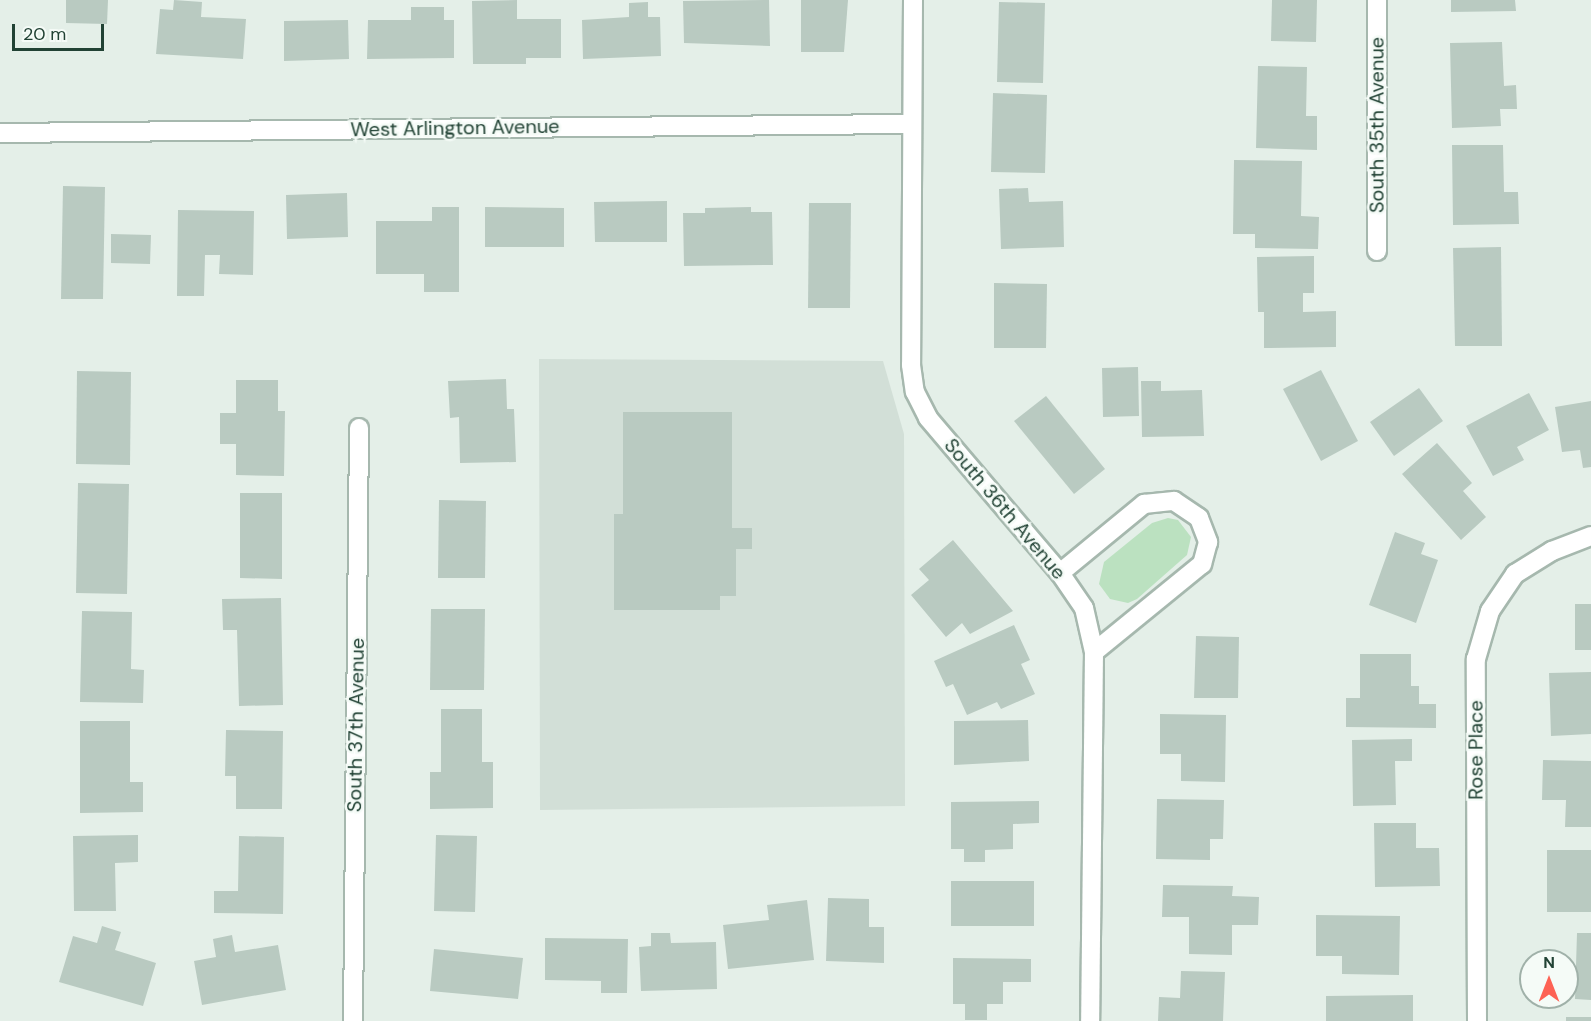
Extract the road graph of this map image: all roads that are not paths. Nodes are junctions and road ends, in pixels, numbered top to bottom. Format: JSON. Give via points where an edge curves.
{"nodes":[{"id":1,"x":913,"y":0,"type":"edge"},
{"id":2,"x":1377,"y":0,"type":"edge"},
{"id":3,"x":910,"y":123,"type":"junction"},
{"id":4,"x":0,"y":133,"type":"edge"},
{"id":5,"x":1377,"y":251,"type":"dead end"},
{"id":6,"x":358,"y":428,"type":"dead end"},
{"id":7,"x":1591,"y":536,"type":"edge"},
{"id":8,"x":1060,"y":573,"type":"junction"},
{"id":9,"x":1094,"y":652,"type":"junction"},
{"id":10,"x":353,"y":1021,"type":"edge"},
{"id":11,"x":1090,"y":1021,"type":"edge"},
{"id":12,"x":1477,"y":1021,"type":"edge"}],
"edges":[{"from":1,"to":3,"type":"street","name":"South 36th Avenue"},
{"from":2,"to":5,"type":"street","name":"South 35th Avenue"},
{"from":3,"to":4,"type":"street","name":"West Arlington Avenue"},
{"from":3,"to":8,"type":"street","name":"South 36th Avenue","via":[[911,365],[915,392],[928,418]]},
{"from":6,"to":10,"type":"street","name":"South 37th Avenue"},
{"from":7,"to":12,"type":"street","name":"Rose Place","via":[[1552,551],[1515,574],[1490,611],[1476,659]]},
{"from":8,"to":9,"type":"street","name":"South 36th Avenue","via":[[1084,608]]},
{"from":8,"to":9,"type":"street","via":[[1144,504],[1174,501],[1199,518],[1208,542],[1202,564]]},
{"from":9,"to":11,"type":"street","name":"South 36th Avenue"}]}
